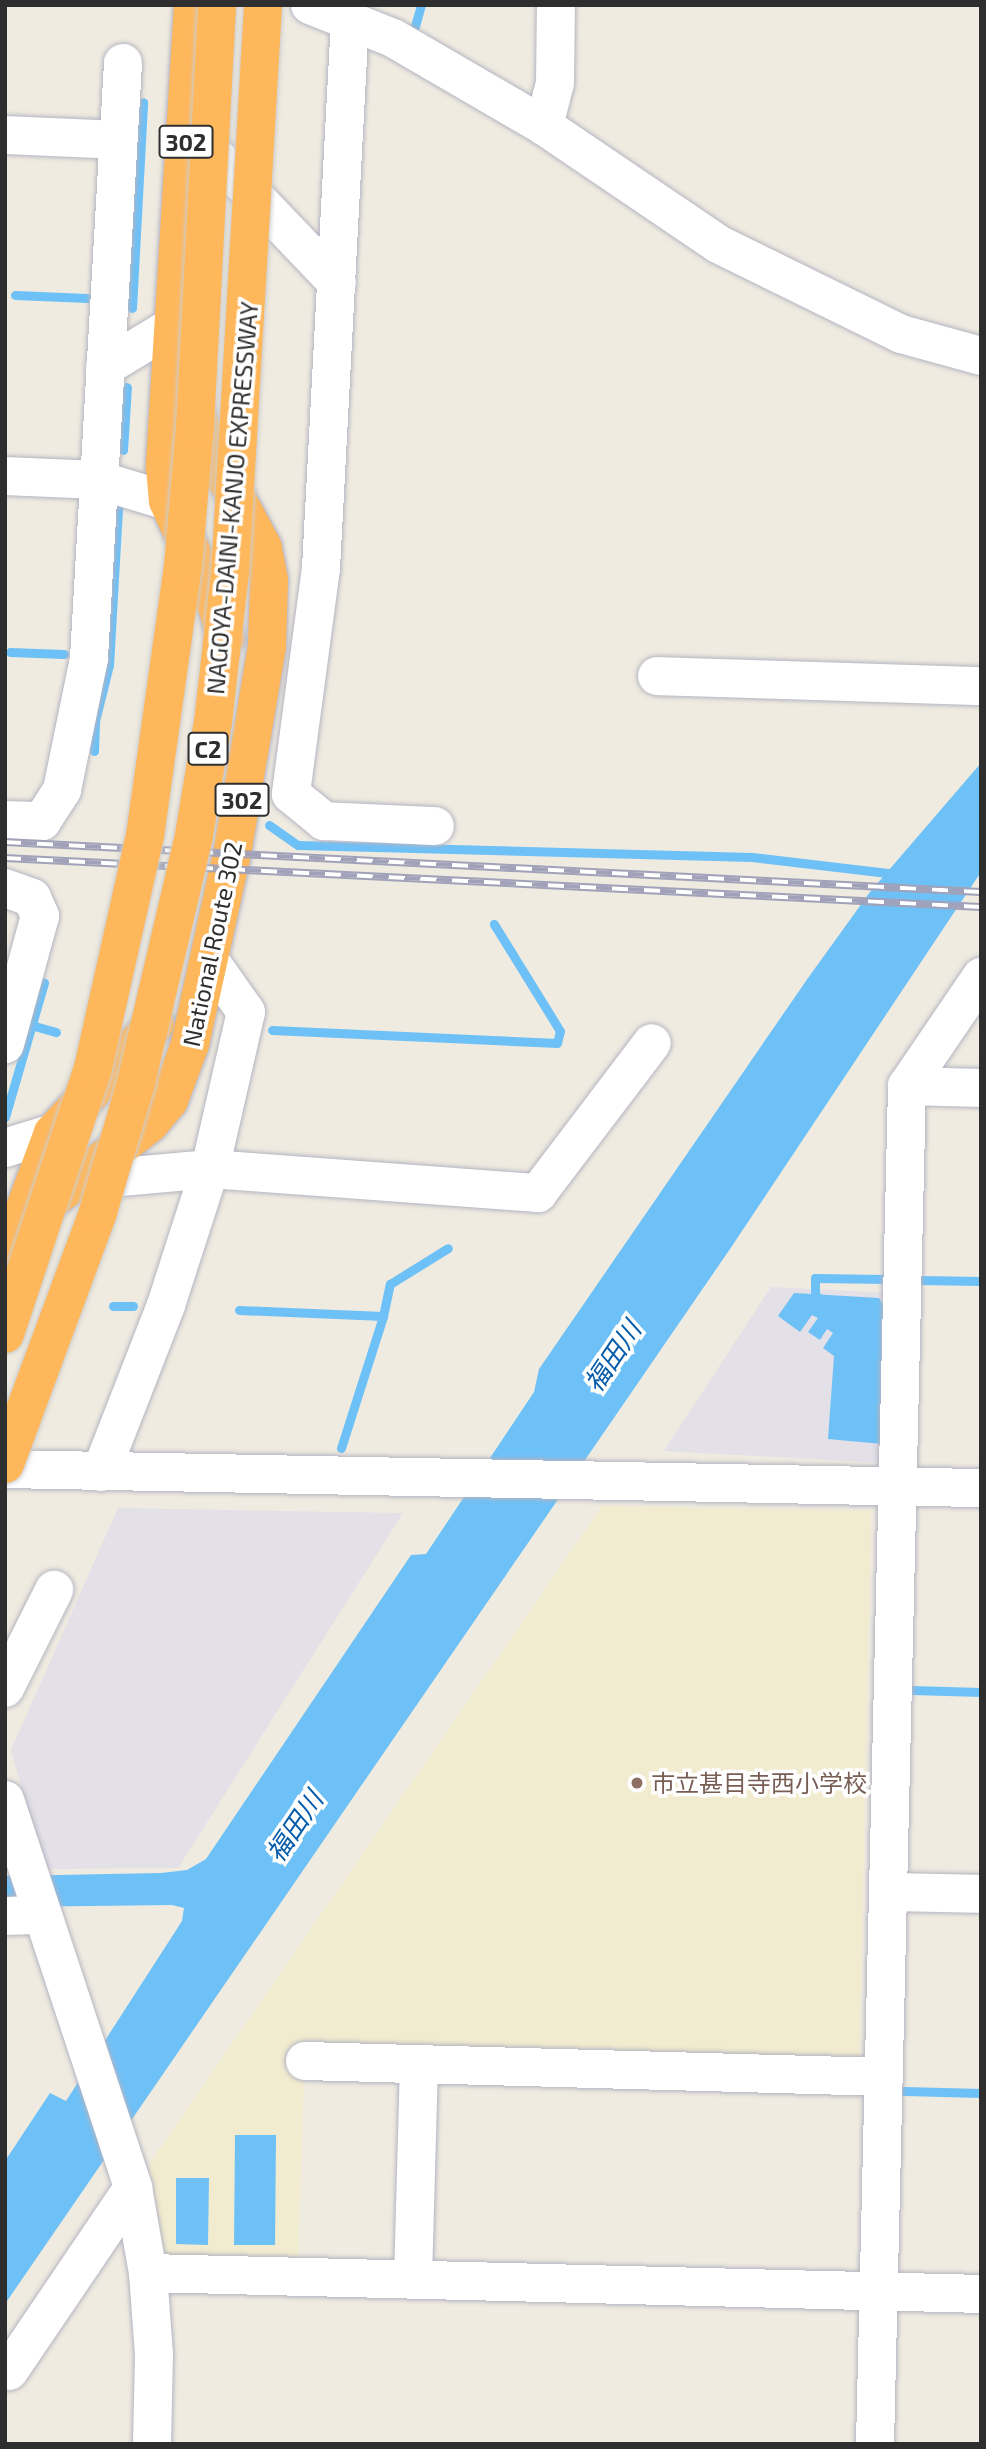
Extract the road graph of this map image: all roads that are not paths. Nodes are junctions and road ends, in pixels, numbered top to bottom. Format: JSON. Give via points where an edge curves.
{"nodes":[{"id":1,"x":192,"y":5,"type":"edge"},
{"id":2,"x":216,"y":5,"type":"edge"},
{"id":3,"x":263,"y":5,"type":"edge"},
{"id":4,"x":310,"y":5,"type":"edge"},
{"id":5,"x":556,"y":5,"type":"edge"},
{"id":6,"x":350,"y":19,"type":"junction"},
{"id":7,"x":123,"y":63,"type":"dead end"},
{"id":8,"x":187,"y":125,"type":"junction"},
{"id":9,"x":544,"y":126,"type":"junction"},
{"id":10,"x":5,"y":135,"type":"edge"},
{"id":11,"x":118,"y":140,"type":"junction"},
{"id":12,"x":178,"y":278,"type":"junction"},
{"id":13,"x":337,"y":283,"type":"junction"},
{"id":14,"x":176,"y":324,"type":"junction"},
{"id":15,"x":981,"y":356,"type":"edge"},
{"id":16,"x":105,"y":367,"type":"junction"},
{"id":17,"x":5,"y":476,"type":"edge"},
{"id":18,"x":98,"y":480,"type":"junction"},
{"id":19,"x":168,"y":501,"type":"junction"},
{"id":20,"x":314,"y":617,"type":"junction"},
{"id":21,"x":267,"y":647,"type":"junction"},
{"id":22,"x":657,"y":676,"type":"dead end"},
{"id":23,"x":981,"y":686,"type":"edge"},
{"id":24,"x":5,"y":820,"type":"edge"},
{"id":25,"x":435,"y":826,"type":"dead end"},
{"id":26,"x":5,"y":888,"type":"edge"},
{"id":27,"x":210,"y":961,"type":"junction"},
{"id":28,"x":981,"y":977,"type":"edge"},
{"id":29,"x":652,"y":1043,"type":"dead end"},
{"id":30,"x":5,"y":1044,"type":"edge"},
{"id":31,"x":907,"y":1086,"type":"junction"},
{"id":32,"x":981,"y":1088,"type":"edge"},
{"id":33,"x":53,"y":1133,"type":"junction"},
{"id":34,"x":5,"y":1148,"type":"edge"},
{"id":35,"x":210,"y":1169,"type":"junction"},
{"id":36,"x":70,"y":1182,"type":"junction"},
{"id":37,"x":14,"y":1203,"type":"edge"},
{"id":38,"x":6,"y":1261,"type":"edge"},
{"id":39,"x":5,"y":1334,"type":"edge"},
{"id":40,"x":5,"y":1467,"type":"edge"},
{"id":41,"x":101,"y":1472,"type":"junction"},
{"id":42,"x":897,"y":1487,"type":"junction"},
{"id":43,"x":981,"y":1488,"type":"edge"},
{"id":44,"x":54,"y":1590,"type":"dead end"},
{"id":45,"x":5,"y":1688,"type":"edge"},
{"id":46,"x":5,"y":1800,"type":"edge"},
{"id":47,"x":888,"y":1892,"type":"junction"},
{"id":48,"x":981,"y":1895,"type":"edge"},
{"id":49,"x":29,"y":1913,"type":"edge"},
{"id":50,"x":305,"y":2061,"type":"dead end"},
{"id":51,"x":419,"y":2064,"type":"junction"},
{"id":52,"x":884,"y":2077,"type":"junction"},
{"id":53,"x":131,"y":2181,"type":"junction"},
{"id":54,"x":148,"y":2273,"type":"junction"},
{"id":55,"x":413,"y":2279,"type":"junction"},
{"id":56,"x":880,"y":2292,"type":"junction"},
{"id":57,"x":981,"y":2294,"type":"edge"},
{"id":58,"x":9,"y":2371,"type":"dead end"},
{"id":59,"x":152,"y":2444,"type":"edge"},
{"id":60,"x":876,"y":2444,"type":"edge"}],
"edges":[{"from":1,"to":8,"type":"highway","name":"National Route 302","number":"302"},
{"from":2,"to":39,"type":"highway","name":"NAGOYA-DAINI-KANJO EXPRESSWAY","number":"C2","bridge":true,"via":[[191,477],[148,823],[93,1068]]},
{"from":3,"to":40,"type":"highway","name":"NAGOYA-DAINI-KANJO EXPRESSWAY","number":"C2","bridge":true,"via":[[230,573],[194,835],[136,1083],[98,1212]]},
{"from":4,"to":6,"type":"street"},
{"from":5,"to":9,"type":"street","via":[[555,83]]},
{"from":6,"to":9,"type":"street","via":[[393,38]]},
{"from":6,"to":13,"type":"street"},
{"from":7,"to":11,"type":"street"},
{"from":8,"to":12,"type":"highway","name":"National Route 302","number":"302"},
{"from":8,"to":13,"type":"street"},
{"from":9,"to":15,"type":"street","via":[[718,244],[901,334]]},
{"from":10,"to":11,"type":"street"},
{"from":11,"to":16,"type":"street"},
{"from":12,"to":14,"type":"highway","name":"National Route 302","number":"302"},
{"from":12,"to":21,"type":"highway","name":"National Route 302","number":"302","via":[[191,401],[206,441],[263,548],[269,580]]},
{"from":13,"to":20,"type":"street","via":[[321,568]]},
{"from":14,"to":16,"type":"street"},
{"from":14,"to":19,"type":"highway","name":"National Route 302","number":"302","via":[[165,467]]},
{"from":16,"to":18,"type":"street"},
{"from":17,"to":18,"type":"street"},
{"from":18,"to":19,"type":"street"},
{"from":18,"to":24,"type":"street","via":[[89,658],[62,790],[42,821]]},
{"from":19,"to":33,"type":"highway","name":"National Route 302","number":"302","via":[[218,608],[227,649],[226,707],[212,797],[177,975],[167,1002],[136,1048]]},
{"from":20,"to":21,"type":"street"},
{"from":20,"to":25,"type":"street","via":[[291,794],[324,821]]},
{"from":21,"to":27,"type":"highway","name":"National Route 302","number":"302"},
{"from":22,"to":23,"type":"street"},
{"from":26,"to":30,"type":"street","via":[[32,898],[40,916]]},
{"from":27,"to":35,"type":"street","via":[[246,1012]]},
{"from":27,"to":36,"type":"highway","name":"National Route 302","number":"302","via":[[182,1073],[169,1100],[150,1123]]},
{"from":28,"to":31,"type":"street"},
{"from":29,"to":35,"type":"street","via":[[538,1193]]},
{"from":31,"to":32,"type":"street"},
{"from":31,"to":42,"type":"street"},
{"from":33,"to":34,"type":"street"},
{"from":33,"to":37,"type":"highway","name":"National Route 302","number":"302"},
{"from":35,"to":36,"type":"street"},
{"from":35,"to":41,"type":"street","via":[[166,1306]]},
{"from":36,"to":38,"type":"highway","name":"National Route 302","number":"302","via":[[46,1199],[28,1221]]},
{"from":37,"to":38,"type":"highway","name":"National Route 302","number":"302"},
{"from":40,"to":41,"type":"street"},
{"from":41,"to":42,"type":"street"},
{"from":42,"to":43,"type":"street"},
{"from":42,"to":47,"type":"street"},
{"from":44,"to":45,"type":"street"},
{"from":46,"to":49,"type":"street","via":[[27,1869]]},
{"from":47,"to":48,"type":"street"},
{"from":47,"to":52,"type":"street"},
{"from":49,"to":53,"type":"street","via":[[79,2023]]},
{"from":50,"to":51,"type":"street"},
{"from":51,"to":52,"type":"street"},
{"from":51,"to":55,"type":"street"},
{"from":52,"to":56,"type":"street"},
{"from":53,"to":54,"type":"street"},
{"from":53,"to":58,"type":"street"},
{"from":54,"to":55,"type":"street"},
{"from":54,"to":59,"type":"street","via":[[154,2355]]},
{"from":55,"to":56,"type":"street"},
{"from":56,"to":57,"type":"street"},
{"from":56,"to":60,"type":"street"}]}
